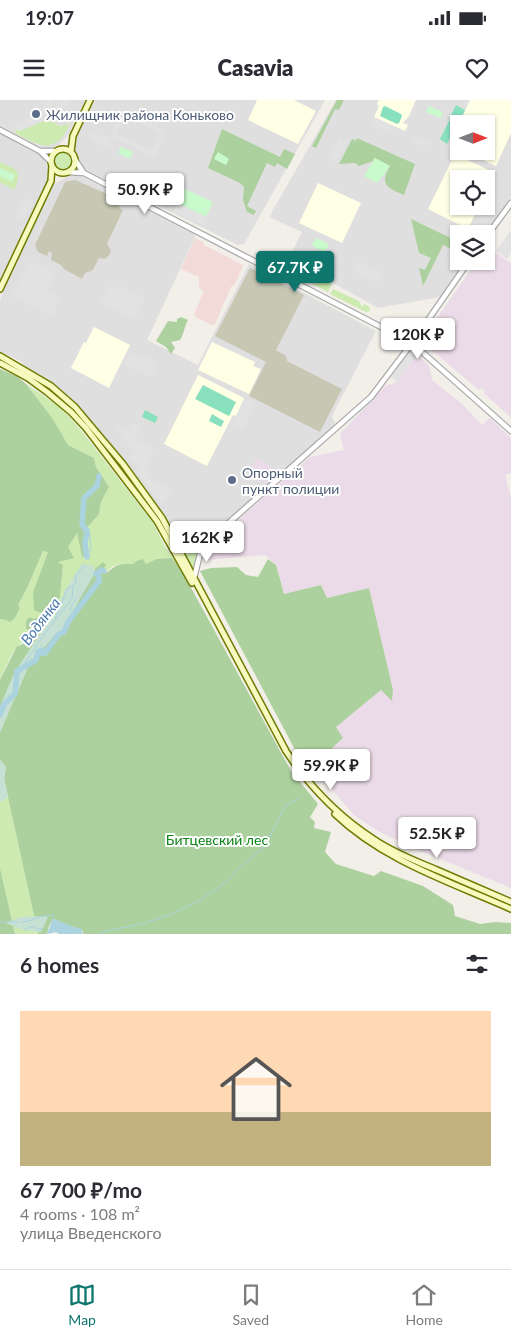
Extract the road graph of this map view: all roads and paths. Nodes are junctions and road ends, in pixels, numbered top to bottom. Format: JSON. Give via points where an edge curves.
{"nodes":[{"id":1,"x":90,"y":100,"type":"edge"},
{"id":2,"x":0,"y":130,"type":"edge"},
{"id":3,"x":73,"y":136,"type":"junction"},
{"id":4,"x":58,"y":150,"type":"junction"},
{"id":5,"x":40,"y":151,"type":"junction"},
{"id":6,"x":70,"y":152,"type":"junction"},
{"id":7,"x":74,"y":158,"type":"junction"},
{"id":8,"x":51,"y":164,"type":"junction"},
{"id":9,"x":66,"y":172,"type":"junction"},
{"id":10,"x":84,"y":172,"type":"junction"},
{"id":11,"x":51,"y":181,"type":"junction"},
{"id":12,"x":511,"y":203,"type":"edge"},
{"id":13,"x":495,"y":225,"type":"edge"},
{"id":14,"x":463,"y":270,"type":"edge"},
{"id":15,"x":0,"y":289,"type":"edge"},
{"id":16,"x":412,"y":343,"type":"junction"},
{"id":17,"x":0,"y":356,"type":"edge"},
{"id":18,"x":0,"y":363,"type":"edge"},
{"id":19,"x":511,"y":431,"type":"edge"},
{"id":20,"x":172,"y":537,"type":"junction"},
{"id":21,"x":207,"y":542,"type":"junction"},
{"id":22,"x":194,"y":579,"type":"junction"},
{"id":23,"x":511,"y":902,"type":"edge"},
{"id":24,"x":511,"y":909,"type":"edge"}],
"edges":[{"from":1,"to":3,"type":"main road"},
{"from":2,"to":5,"type":"street"},
{"from":3,"to":4,"type":"main road"},
{"from":3,"to":6,"type":"main road"},
{"from":4,"to":5,"type":"street"},
{"from":4,"to":6,"type":"main road"},
{"from":4,"to":8,"type":"main road","via":[[52,156]]},
{"from":5,"to":8,"type":"street"},
{"from":6,"to":7,"type":"main road"},
{"from":7,"to":9,"type":"main road","via":[[72,168]]},
{"from":7,"to":10,"type":"street"},
{"from":8,"to":9,"type":"main road","via":[[56,171]]},
{"from":8,"to":11,"type":"main road"},
{"from":9,"to":10,"type":"street"},
{"from":9,"to":11,"type":"main road"},
{"from":10,"to":16,"type":"street"},
{"from":11,"to":15,"type":"main road"},
{"from":12,"to":13,"type":"street"},
{"from":14,"to":16,"type":"street"},
{"from":16,"to":19,"type":"street"},
{"from":16,"to":21,"type":"street","via":[[364,403]]},
{"from":17,"to":20,"type":"main road","via":[[52,386],[76,407],[153,503]]},
{"from":18,"to":24,"type":"main road","via":[[28,378],[71,412],[147,506],[167,537],[284,754],[314,794],[370,843]]},
{"from":20,"to":21,"type":"street","via":[[190,549]]},
{"from":20,"to":22,"type":"main road"},
{"from":21,"to":22,"type":"street","via":[[200,554]]},
{"from":22,"to":23,"type":"main road","via":[[286,751],[317,792],[356,827],[392,850]]}]}
